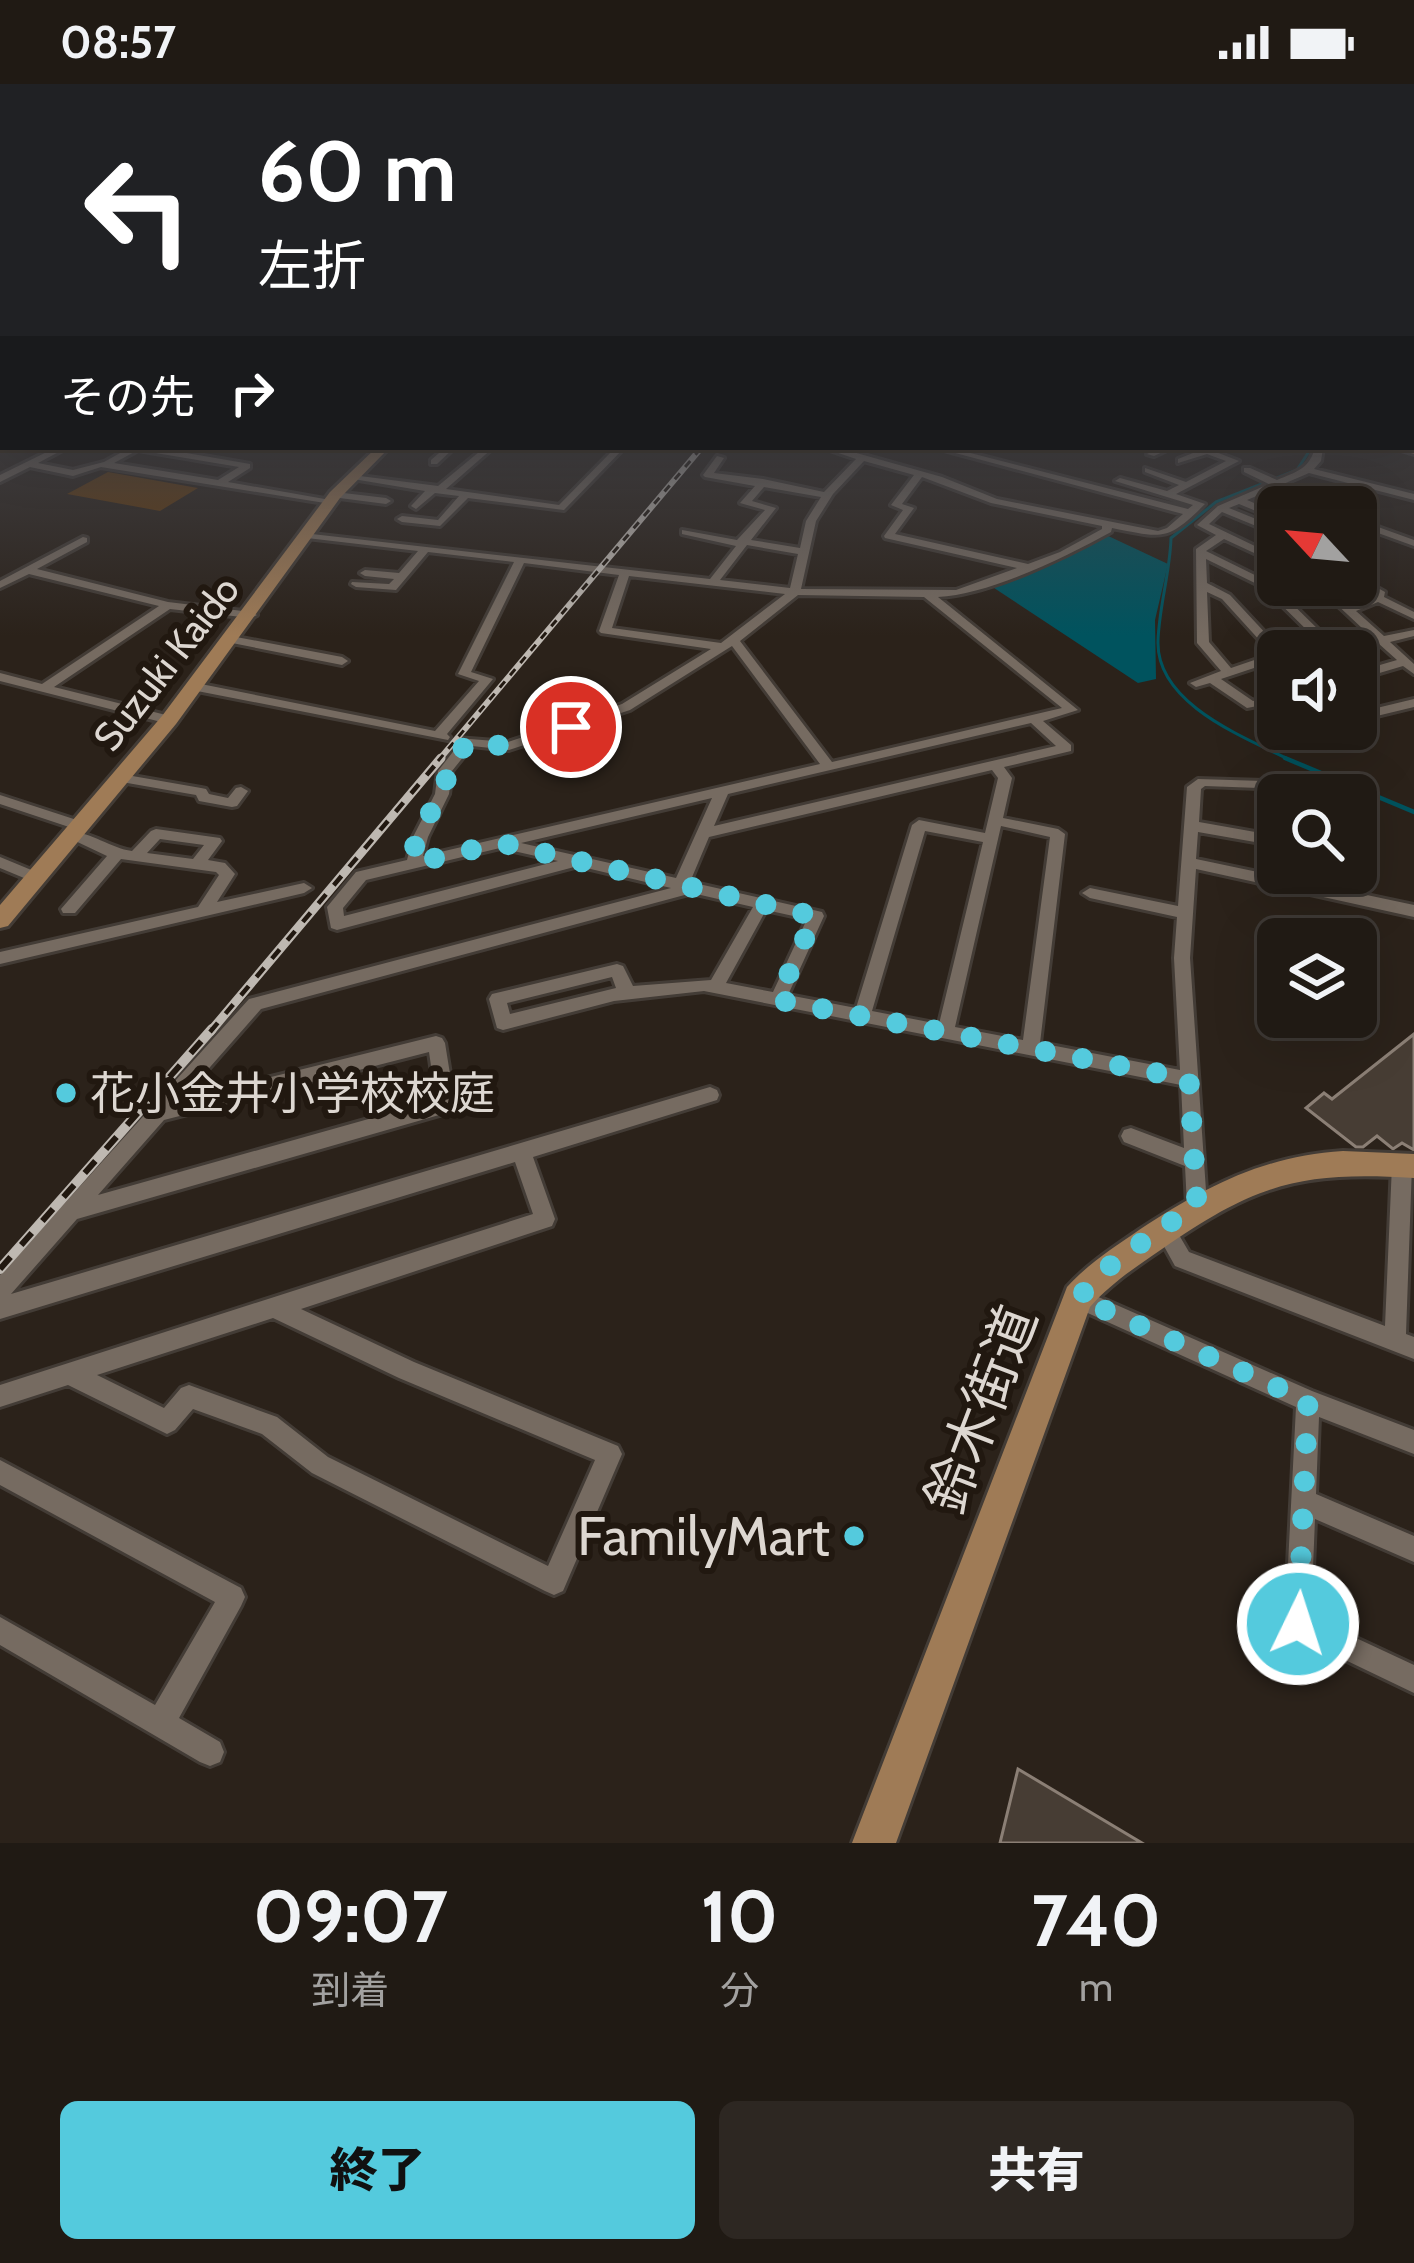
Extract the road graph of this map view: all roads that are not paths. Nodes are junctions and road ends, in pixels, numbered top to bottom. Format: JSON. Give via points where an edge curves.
{"nodes":[{"id":1,"x":147,"y":472,"type":"edge"},
{"id":2,"x":237,"y":472,"type":"edge"},
{"id":3,"x":358,"y":472,"type":"edge"},
{"id":4,"x":457,"y":472,"type":"edge"},
{"id":5,"x":596,"y":472,"type":"edge"},
{"id":6,"x":710,"y":472,"type":"edge"},
{"id":7,"x":849,"y":472,"type":"edge"},
{"id":8,"x":913,"y":472,"type":"edge"},
{"id":9,"x":945,"y":472,"type":"edge"},
{"id":10,"x":1032,"y":472,"type":"edge"},
{"id":11,"x":1153,"y":472,"type":"edge"},
{"id":12,"x":1212,"y":472,"type":"edge"},
{"id":13,"x":1251,"y":472,"type":"edge"},
{"id":14,"x":1303,"y":472,"type":"edge"},
{"id":15,"x":1316,"y":472,"type":"edge"},
{"id":16,"x":1358,"y":472,"type":"edge"},
{"id":17,"x":920,"y":474,"type":"junction"},
{"id":18,"x":352,"y":478,"type":"junction"},
{"id":19,"x":1404,"y":478,"type":"dead end"},
{"id":20,"x":939,"y":479,"type":"junction"},
{"id":21,"x":1120,"y":481,"type":"dead end"},
{"id":22,"x":1350,"y":481,"type":"junction"},
{"id":23,"x":282,"y":482,"type":"dead end"},
{"id":24,"x":763,"y":482,"type":"junction"},
{"id":25,"x":218,"y":484,"type":"junction"},
{"id":26,"x":1272,"y":484,"type":"junction"},
{"id":27,"x":1187,"y":485,"type":"junction"},
{"id":28,"x":1276,"y":486,"type":"edge"},
{"id":29,"x":437,"y":489,"type":"junction"},
{"id":30,"x":1391,"y":491,"type":"junction"},
{"id":31,"x":268,"y":492,"type":"junction"},
{"id":32,"x":467,"y":494,"type":"junction"},
{"id":33,"x":1169,"y":494,"type":"junction"},
{"id":34,"x":827,"y":495,"type":"junction"},
{"id":35,"x":1414,"y":497,"type":"edge"},
{"id":36,"x":333,"y":498,"type":"junction"},
{"id":37,"x":1240,"y":500,"type":"junction"},
{"id":38,"x":386,"y":501,"type":"dead end"},
{"id":39,"x":416,"y":506,"type":"dead end"},
{"id":40,"x":1221,"y":508,"type":"junction"},
{"id":41,"x":1257,"y":508,"type":"edge"},
{"id":42,"x":1192,"y":513,"type":"junction"},
{"id":43,"x":402,"y":519,"type":"dead end"},
{"id":44,"x":1107,"y":522,"type":"junction"},
{"id":45,"x":1257,"y":523,"type":"edge"},
{"id":46,"x":1377,"y":530,"type":"edge"},
{"id":47,"x":686,"y":532,"type":"dead end"},
{"id":48,"x":307,"y":535,"type":"junction"},
{"id":49,"x":1223,"y":535,"type":"junction"},
{"id":50,"x":83,"y":540,"type":"dead end"},
{"id":51,"x":741,"y":542,"type":"junction"},
{"id":52,"x":1414,"y":543,"type":"edge"},
{"id":53,"x":425,"y":549,"type":"junction"},
{"id":54,"x":1257,"y":551,"type":"edge"},
{"id":55,"x":803,"y":552,"type":"junction"},
{"id":56,"x":1201,"y":552,"type":"junction"},
{"id":57,"x":520,"y":560,"type":"junction"},
{"id":58,"x":1028,"y":567,"type":"junction"},
{"id":59,"x":27,"y":570,"type":"junction"},
{"id":60,"x":625,"y":572,"type":"junction"},
{"id":61,"x":365,"y":573,"type":"dead end"},
{"id":62,"x":402,"y":576,"type":"junction"},
{"id":63,"x":712,"y":583,"type":"junction"},
{"id":64,"x":356,"y":584,"type":"dead end"},
{"id":65,"x":1202,"y":585,"type":"junction"},
{"id":66,"x":0,"y":586,"type":"edge"},
{"id":67,"x":794,"y":592,"type":"junction"},
{"id":68,"x":1377,"y":592,"type":"edge"},
{"id":69,"x":928,"y":594,"type":"junction"},
{"id":70,"x":1378,"y":598,"type":"junction"},
{"id":71,"x":168,"y":604,"type":"junction"},
{"id":72,"x":1343,"y":606,"type":"edge"},
{"id":73,"x":1347,"y":610,"type":"junction"},
{"id":74,"x":251,"y":615,"type":"junction"},
{"id":75,"x":1414,"y":616,"type":"edge"},
{"id":76,"x":1313,"y":630,"type":"edge"},
{"id":77,"x":1368,"y":630,"type":"edge"},
{"id":78,"x":1257,"y":632,"type":"edge"},
{"id":79,"x":1414,"y":633,"type":"edge"},
{"id":80,"x":1377,"y":637,"type":"edge"},
{"id":81,"x":232,"y":640,"type":"junction"},
{"id":82,"x":1382,"y":640,"type":"junction"},
{"id":83,"x":729,"y":643,"type":"junction"},
{"id":84,"x":342,"y":661,"type":"dead end"},
{"id":85,"x":1410,"y":661,"type":"edge"},
{"id":86,"x":1257,"y":662,"type":"edge"},
{"id":87,"x":1377,"y":670,"type":"edge"},
{"id":88,"x":1228,"y":672,"type":"junction"},
{"id":89,"x":0,"y":677,"type":"edge"},
{"id":90,"x":1211,"y":678,"type":"junction"},
{"id":91,"x":1196,"y":683,"type":"dead end"},
{"id":92,"x":196,"y":687,"type":"junction"},
{"id":93,"x":44,"y":688,"type":"junction"},
{"id":94,"x":1257,"y":703,"type":"edge"},
{"id":95,"x":1414,"y":704,"type":"edge"},
{"id":96,"x":1377,"y":712,"type":"edge"},
{"id":97,"x":1034,"y":719,"type":"junction"},
{"id":98,"x":169,"y":720,"type":"junction"},
{"id":99,"x":826,"y":764,"type":"junction"},
{"id":100,"x":995,"y":764,"type":"junction"},
{"id":101,"x":121,"y":778,"type":"junction"},
{"id":102,"x":1257,"y":787,"type":"edge"},
{"id":103,"x":723,"y":790,"type":"junction"},
{"id":104,"x":0,"y":799,"type":"edge"},
{"id":105,"x":232,"y":802,"type":"dead end"},
{"id":106,"x":1193,"y":826,"type":"junction"},
{"id":107,"x":994,"y":830,"type":"junction"},
{"id":108,"x":78,"y":831,"type":"junction"},
{"id":109,"x":705,"y":833,"type":"junction"},
{"id":110,"x":1257,"y":837,"type":"edge"},
{"id":111,"x":501,"y":843,"type":"junction"},
{"id":112,"x":117,"y":854,"type":"junction"},
{"id":113,"x":136,"y":856,"type":"junction"},
{"id":114,"x":579,"y":861,"type":"junction"},
{"id":115,"x":0,"y":862,"type":"edge"},
{"id":116,"x":1189,"y":862,"type":"junction"},
{"id":117,"x":414,"y":863,"type":"junction"},
{"id":118,"x":197,"y":864,"type":"junction"},
{"id":119,"x":36,"y":878,"type":"junction"},
{"id":120,"x":688,"y":884,"type":"junction"},
{"id":121,"x":304,"y":888,"type":"dead end"},
{"id":122,"x":1090,"y":893,"type":"dead end"},
{"id":123,"x":762,"y":904,"type":"junction"},
{"id":124,"x":69,"y":909,"type":"dead end"},
{"id":125,"x":203,"y":911,"type":"junction"},
{"id":126,"x":1414,"y":911,"type":"edge"},
{"id":127,"x":1186,"y":913,"type":"junction"},
{"id":128,"x":0,"y":920,"type":"edge"},
{"id":129,"x":0,"y":958,"type":"edge"},
{"id":130,"x":715,"y":988,"type":"junction"},
{"id":131,"x":627,"y":993,"type":"junction"},
{"id":132,"x":777,"y":1000,"type":"junction"},
{"id":133,"x":862,"y":1015,"type":"junction"},
{"id":134,"x":946,"y":1030,"type":"junction"},
{"id":135,"x":1030,"y":1046,"type":"junction"},
{"id":136,"x":1189,"y":1079,"type":"junction"},
{"id":137,"x":710,"y":1095,"type":"dead end"},
{"id":138,"x":161,"y":1112,"type":"junction"},
{"id":139,"x":1131,"y":1136,"type":"dead end"},
{"id":140,"x":522,"y":1153,"type":"junction"},
{"id":141,"x":1192,"y":1160,"type":"junction"},
{"id":142,"x":1408,"y":1166,"type":"edge"},
{"id":143,"x":1197,"y":1204,"type":"junction"},
{"id":144,"x":74,"y":1211,"type":"junction"},
{"id":145,"x":1165,"y":1230,"type":"junction"},
{"id":146,"x":1405,"y":1257,"type":"edge"},
{"id":147,"x":0,"y":1291,"type":"edge"},
{"id":148,"x":1078,"y":1298,"type":"junction"},
{"id":149,"x":0,"y":1308,"type":"edge"},
{"id":150,"x":278,"y":1309,"type":"junction"},
{"id":151,"x":1404,"y":1344,"type":"edge"},
{"id":152,"x":70,"y":1374,"type":"junction"},
{"id":153,"x":0,"y":1396,"type":"edge"},
{"id":154,"x":1308,"y":1401,"type":"junction"},
{"id":155,"x":1414,"y":1442,"type":"edge"},
{"id":156,"x":4,"y":1480,"type":"edge"},
{"id":157,"x":1306,"y":1502,"type":"junction"},
{"id":158,"x":1414,"y":1549,"type":"edge"},
{"id":159,"x":0,"y":1630,"type":"edge"},
{"id":160,"x":1414,"y":1679,"type":"edge"},
{"id":161,"x":161,"y":1722,"type":"junction"},
{"id":162,"x":210,"y":1752,"type":"dead end"},
{"id":163,"x":874,"y":1843,"type":"edge"}],
"edges":[{"from":1,"to":25,"type":"street"},
{"from":2,"to":25,"type":"street"},
{"from":3,"to":18,"type":"main road","name":"Suzuki Kaido"},
{"from":4,"to":29,"type":"street"},
{"from":5,"to":32,"type":"street","via":[[561,508]]},
{"from":6,"to":24,"type":"street"},
{"from":7,"to":34,"type":"street"},
{"from":8,"to":17,"type":"street"},
{"from":9,"to":20,"type":"street"},
{"from":10,"to":42,"type":"street"},
{"from":11,"to":27,"type":"street"},
{"from":12,"to":27,"type":"street"},
{"from":13,"to":26,"type":"street"},
{"from":14,"to":26,"type":"street"},
{"from":15,"to":22,"type":"street"},
{"from":16,"to":22,"type":"street"},
{"from":17,"to":20,"type":"street"},
{"from":17,"to":58,"type":"street","via":[[896,505],[909,508],[889,536]]},
{"from":18,"to":29,"type":"street"},
{"from":18,"to":36,"type":"main road","name":"Suzuki Kaido"},
{"from":19,"to":30,"type":"street"},
{"from":20,"to":44,"type":"street","via":[[994,501]]},
{"from":21,"to":33,"type":"street"},
{"from":22,"to":30,"type":"street"},
{"from":23,"to":31,"type":"street"},
{"from":24,"to":34,"type":"street"},
{"from":24,"to":51,"type":"street","via":[[745,503],[771,508]]},
{"from":25,"to":31,"type":"street"},
{"from":26,"to":28,"type":"street"},
{"from":26,"to":37,"type":"street"},
{"from":27,"to":33,"type":"street"},
{"from":29,"to":32,"type":"street"},
{"from":29,"to":39,"type":"street"},
{"from":30,"to":35,"type":"street"},
{"from":31,"to":36,"type":"street"},
{"from":32,"to":43,"type":"street","via":[[440,524]]},
{"from":33,"to":42,"type":"street","via":[[1200,504]]},
{"from":34,"to":55,"type":"street"},
{"from":36,"to":38,"type":"street"},
{"from":36,"to":48,"type":"main road","name":"Suzuki Kaido"},
{"from":37,"to":40,"type":"street"},
{"from":37,"to":41,"type":"street"},
{"from":40,"to":45,"type":"street"},
{"from":40,"to":49,"type":"street","via":[[1202,525]]},
{"from":42,"to":44,"type":"street","via":[[1164,534]]},
{"from":44,"to":58,"type":"street","via":[[1107,530]]},
{"from":46,"to":52,"type":"street"},
{"from":47,"to":51,"type":"street"},
{"from":48,"to":53,"type":"street"},
{"from":48,"to":74,"type":"main road","name":"Suzuki Kaido"},
{"from":49,"to":54,"type":"street"},
{"from":49,"to":56,"type":"street"},
{"from":50,"to":59,"type":"street"},
{"from":51,"to":55,"type":"street"},
{"from":51,"to":63,"type":"street"},
{"from":53,"to":57,"type":"street"},
{"from":53,"to":62,"type":"street"},
{"from":55,"to":67,"type":"street"},
{"from":56,"to":65,"type":"street"},
{"from":56,"to":76,"type":"street","via":[[1267,586]]},
{"from":57,"to":60,"type":"street"},
{"from":57,"to":92,"type":"street","via":[[464,674],[487,679],[440,737]]},
{"from":58,"to":69,"type":"street","via":[[957,593]]},
{"from":59,"to":66,"type":"street"},
{"from":59,"to":71,"type":"street"},
{"from":60,"to":63,"type":"street"},
{"from":60,"to":83,"type":"street","via":[[605,631]]},
{"from":61,"to":62,"type":"street"},
{"from":62,"to":64,"type":"street","via":[[392,588]]},
{"from":63,"to":67,"type":"street"},
{"from":65,"to":78,"type":"street","via":[[1226,597]]},
{"from":65,"to":88,"type":"street","via":[[1203,643]]},
{"from":67,"to":69,"type":"street"},
{"from":67,"to":83,"type":"street"},
{"from":68,"to":70,"type":"street"},
{"from":69,"to":97,"type":"street","via":[[1072,710]]},
{"from":70,"to":73,"type":"street"},
{"from":70,"to":75,"type":"street"},
{"from":71,"to":74,"type":"street"},
{"from":71,"to":93,"type":"street"},
{"from":72,"to":73,"type":"street"},
{"from":73,"to":77,"type":"street"},
{"from":74,"to":81,"type":"main road","name":"Suzuki Kaido"},
{"from":79,"to":82,"type":"street"},
{"from":80,"to":82,"type":"street"},
{"from":81,"to":84,"type":"street"},
{"from":81,"to":92,"type":"main road","name":"Suzuki Kaido"},
{"from":82,"to":85,"type":"street"},
{"from":83,"to":99,"type":"street"},
{"from":83,"to":117,"type":"street","via":[[626,707],[508,746],[465,742],[415,838]]},
{"from":85,"to":87,"type":"street"},
{"from":86,"to":88,"type":"street"},
{"from":88,"to":90,"type":"street"},
{"from":89,"to":93,"type":"street"},
{"from":90,"to":91,"type":"street"},
{"from":90,"to":94,"type":"street"},
{"from":92,"to":98,"type":"main road","name":"Suzuki Kaido"},
{"from":93,"to":98,"type":"street"},
{"from":95,"to":96,"type":"street"},
{"from":97,"to":99,"type":"street"},
{"from":97,"to":100,"type":"street","via":[[1066,748]]},
{"from":98,"to":101,"type":"main road","name":"Suzuki Kaido"},
{"from":99,"to":103,"type":"street"},
{"from":100,"to":107,"type":"street","via":[[1005,778]]},
{"from":100,"to":109,"type":"street"},
{"from":101,"to":105,"type":"street"},
{"from":101,"to":108,"type":"main road","name":"Suzuki Kaido"},
{"from":102,"to":106,"type":"street","via":[[1194,787]]},
{"from":103,"to":109,"type":"street"},
{"from":103,"to":111,"type":"street"},
{"from":104,"to":108,"type":"street"},
{"from":106,"to":110,"type":"street"},
{"from":106,"to":116,"type":"street"},
{"from":107,"to":133,"type":"street","via":[[919,825]]},
{"from":107,"to":134,"type":"street"},
{"from":107,"to":135,"type":"street","via":[[1058,833]]},
{"from":108,"to":112,"type":"street"},
{"from":108,"to":119,"type":"main road","name":"Suzuki Kaido"},
{"from":109,"to":120,"type":"street"},
{"from":111,"to":114,"type":"street"},
{"from":111,"to":117,"type":"street"},
{"from":112,"to":113,"type":"street"},
{"from":112,"to":124,"type":"street"},
{"from":113,"to":118,"type":"street"},
{"from":113,"to":118,"type":"street","via":[[156,834],[215,841]]},
{"from":114,"to":117,"type":"street","via":[[337,924],[335,907],[361,876]]},
{"from":114,"to":120,"type":"street"},
{"from":115,"to":119,"type":"street"},
{"from":116,"to":126,"type":"street"},
{"from":116,"to":127,"type":"street"},
{"from":118,"to":125,"type":"street","via":[[227,874]]},
{"from":119,"to":128,"type":"main road","name":"Suzuki Kaido"},
{"from":120,"to":123,"type":"street"},
{"from":120,"to":138,"type":"street","via":[[255,1004]]},
{"from":121,"to":125,"type":"street"},
{"from":122,"to":127,"type":"street"},
{"from":123,"to":130,"type":"street"},
{"from":123,"to":132,"type":"street","via":[[815,916]]},
{"from":125,"to":129,"type":"street"},
{"from":127,"to":136,"type":"street"},
{"from":130,"to":131,"type":"street"},
{"from":130,"to":132,"type":"street"},
{"from":131,"to":131,"type":"street","via":[[617,970],[498,999],[503,1023]]},
{"from":132,"to":133,"type":"street"},
{"from":133,"to":134,"type":"street"},
{"from":134,"to":135,"type":"street"},
{"from":135,"to":136,"type":"street"},
{"from":136,"to":141,"type":"street"},
{"from":137,"to":140,"type":"street"},
{"from":138,"to":144,"type":"street"},
{"from":138,"to":144,"type":"street","via":[[436,1043],[446,1105]]},
{"from":139,"to":141,"type":"street"},
{"from":140,"to":149,"type":"street"},
{"from":140,"to":150,"type":"street","via":[[545,1219]]},
{"from":141,"to":143,"type":"street"},
{"from":142,"to":143,"type":"main road","name":"鈴木街道","via":[[1290,1166]]},
{"from":142,"to":146,"type":"street"},
{"from":143,"to":145,"type":"main road","name":"鈴木街道"},
{"from":144,"to":147,"type":"street"},
{"from":145,"to":148,"type":"main road","name":"鈴木街道","via":[[1114,1262]]},
{"from":145,"to":151,"type":"street","via":[[1182,1259]]},
{"from":146,"to":151,"type":"street"},
{"from":148,"to":154,"type":"street"},
{"from":148,"to":163,"type":"main road","name":"鈴木街道"},
{"from":150,"to":152,"type":"street"},
{"from":150,"to":152,"type":"street","via":[[610,1454],[554,1582],[320,1465],[269,1425],[189,1396],[167,1422]]},
{"from":152,"to":153,"type":"street"},
{"from":154,"to":155,"type":"street"},
{"from":154,"to":157,"type":"street"},
{"from":156,"to":161,"type":"street","via":[[232,1597]]},
{"from":157,"to":158,"type":"street"},
{"from":157,"to":160,"type":"street","via":[[1298,1624]]},
{"from":159,"to":161,"type":"street"},
{"from":161,"to":162,"type":"street"}]}
